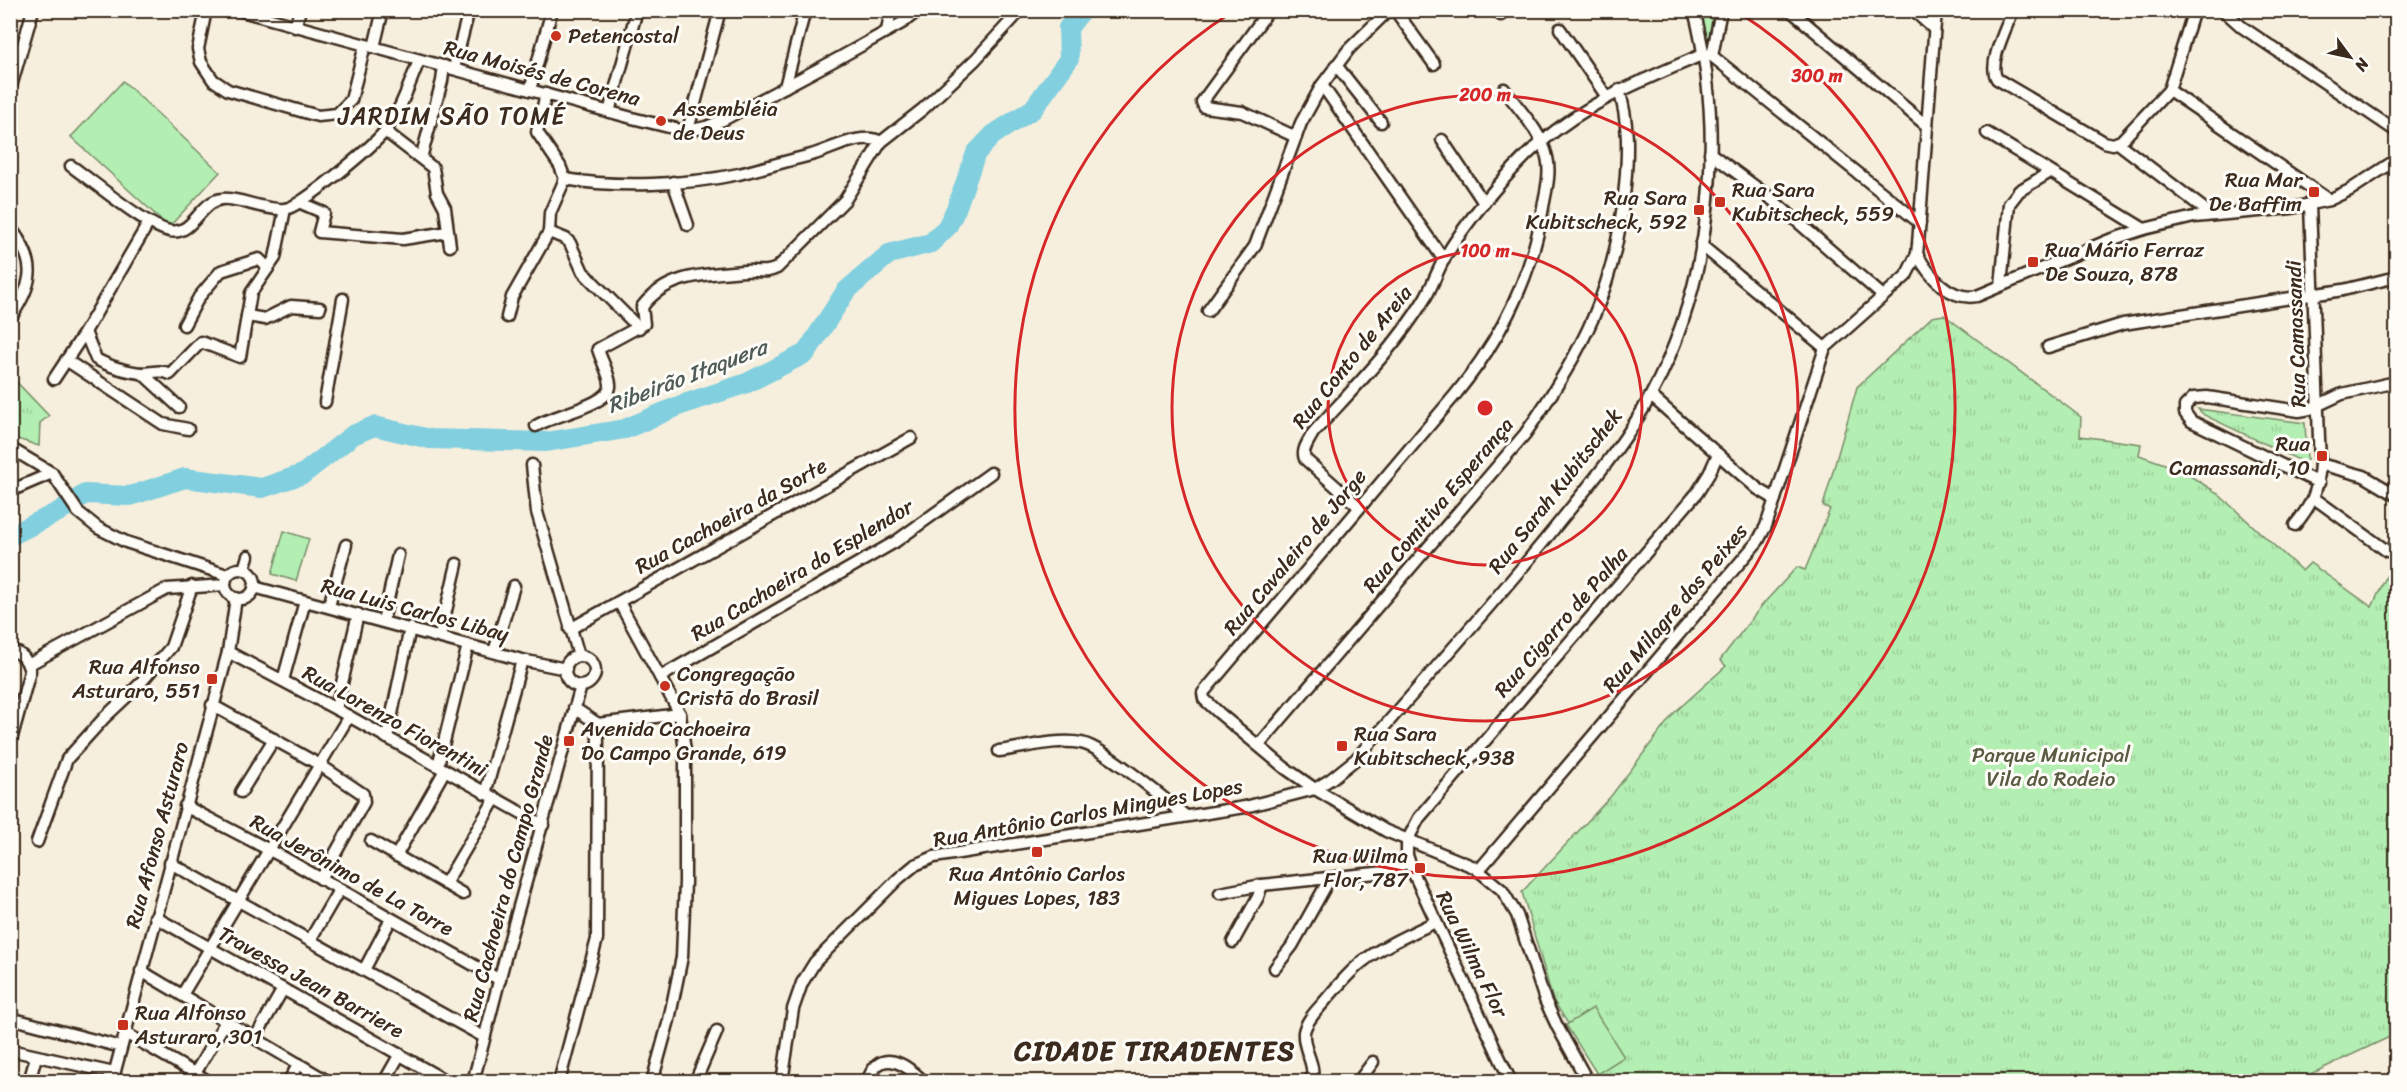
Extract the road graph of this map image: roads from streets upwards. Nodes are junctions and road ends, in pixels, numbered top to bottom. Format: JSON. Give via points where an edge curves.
{"nodes":[{"id":1,"x":33,"y":10,"type":"edge"},
{"id":2,"x":206,"y":10,"type":"edge"},
{"id":3,"x":238,"y":10,"type":"edge"},
{"id":4,"x":300,"y":10,"type":"edge"},
{"id":5,"x":383,"y":10,"type":"edge"},
{"id":6,"x":469,"y":10,"type":"edge"},
{"id":7,"x":552,"y":10,"type":"edge"},
{"id":8,"x":637,"y":10,"type":"edge"},
{"id":9,"x":720,"y":10,"type":"edge"},
{"id":10,"x":806,"y":10,"type":"edge"},
{"id":11,"x":891,"y":10,"type":"edge"},
{"id":12,"x":919,"y":10,"type":"edge"},
{"id":13,"x":1021,"y":10,"type":"edge"},
{"id":14,"x":1389,"y":10,"type":"edge"},
{"id":15,"x":1395,"y":10,"type":"edge"},
{"id":16,"x":1694,"y":10,"type":"edge"},
{"id":17,"x":1721,"y":10,"type":"edge"},
{"id":18,"x":1790,"y":10,"type":"edge"},
{"id":19,"x":1913,"y":10,"type":"edge"},
{"id":20,"x":1936,"y":10,"type":"edge"},
{"id":21,"x":2013,"y":10,"type":"edge"},
{"id":22,"x":2194,"y":10,"type":"edge"},
{"id":23,"x":2223,"y":10,"type":"edge"},
{"id":24,"x":1266,"y":14,"type":"dead end"},
{"id":25,"x":295,"y":27,"type":"junction"},
{"id":26,"x":1560,"y":29,"type":"dead end"},
{"id":27,"x":1934,"y":29,"type":"junction"},
{"id":28,"x":887,"y":31,"type":"junction"},
{"id":29,"x":369,"y":46,"type":"junction"},
{"id":30,"x":1708,"y":55,"type":"junction"},
{"id":31,"x":419,"y":61,"type":"junction"},
{"id":32,"x":1434,"y":64,"type":"dead end"},
{"id":33,"x":1336,"y":65,"type":"junction"},
{"id":34,"x":449,"y":67,"type":"junction"},
{"id":35,"x":1322,"y":85,"type":"junction"},
{"id":36,"x":785,"y":87,"type":"junction"},
{"id":37,"x":1504,"y":88,"type":"dead end"},
{"id":38,"x":10,"y":90,"type":"edge"},
{"id":39,"x":530,"y":90,"type":"junction"},
{"id":40,"x":1619,"y":90,"type":"junction"},
{"id":41,"x":2169,"y":90,"type":"junction"},
{"id":42,"x":546,"y":94,"type":"junction"},
{"id":43,"x":1607,"y":97,"type":"junction"},
{"id":44,"x":609,"y":112,"type":"junction"},
{"id":45,"x":1381,"y":122,"type":"dead end"},
{"id":46,"x":1927,"y":126,"type":"junction"},
{"id":47,"x":688,"y":130,"type":"junction"},
{"id":48,"x":386,"y":131,"type":"junction"},
{"id":49,"x":2397,"y":131,"type":"edge"},
{"id":50,"x":1987,"y":133,"type":"dead end"},
{"id":51,"x":1296,"y":137,"type":"junction"},
{"id":52,"x":1442,"y":140,"type":"dead end"},
{"id":53,"x":880,"y":142,"type":"junction"},
{"id":54,"x":1542,"y":142,"type":"junction"},
{"id":55,"x":2118,"y":143,"type":"junction"},
{"id":56,"x":1710,"y":153,"type":"junction"},
{"id":57,"x":421,"y":158,"type":"junction"},
{"id":58,"x":2397,"y":160,"type":"edge"},
{"id":59,"x":71,"y":166,"type":"dead end"},
{"id":60,"x":2050,"y":172,"type":"junction"},
{"id":61,"x":565,"y":179,"type":"junction"},
{"id":62,"x":673,"y":182,"type":"junction"},
{"id":63,"x":2329,"y":200,"type":"junction"},
{"id":64,"x":301,"y":202,"type":"junction"},
{"id":65,"x":1484,"y":203,"type":"junction"},
{"id":66,"x":2310,"y":205,"type":"junction"},
{"id":67,"x":285,"y":209,"type":"junction"},
{"id":68,"x":2212,"y":215,"type":"junction"},
{"id":69,"x":149,"y":222,"type":"junction"},
{"id":70,"x":1920,"y":222,"type":"junction"},
{"id":71,"x":688,"y":225,"type":"dead end"},
{"id":72,"x":10,"y":227,"type":"edge"},
{"id":73,"x":2144,"y":229,"type":"junction"},
{"id":74,"x":448,"y":232,"type":"junction"},
{"id":75,"x":549,"y":232,"type":"junction"},
{"id":76,"x":1701,"y":245,"type":"junction"},
{"id":77,"x":450,"y":246,"type":"dead end"},
{"id":78,"x":1917,"y":254,"type":"junction"},
{"id":79,"x":1444,"y":260,"type":"junction"},
{"id":80,"x":268,"y":268,"type":"junction"},
{"id":81,"x":2397,"y":277,"type":"edge"},
{"id":82,"x":2001,"y":285,"type":"junction"},
{"id":83,"x":2315,"y":294,"type":"junction"},
{"id":84,"x":1883,"y":296,"type":"junction"},
{"id":85,"x":344,"y":299,"type":"dead end"},
{"id":86,"x":320,"y":308,"type":"dead end"},
{"id":87,"x":1208,"y":311,"type":"dead end"},
{"id":88,"x":247,"y":316,"type":"junction"},
{"id":89,"x":507,"y":317,"type":"dead end"},
{"id":90,"x":10,"y":319,"type":"edge"},
{"id":91,"x":184,"y":325,"type":"dead end"},
{"id":92,"x":639,"y":328,"type":"junction"},
{"id":93,"x":85,"y":332,"type":"junction"},
{"id":94,"x":2048,"y":347,"type":"dead end"},
{"id":95,"x":1825,"y":348,"type":"junction"},
{"id":96,"x":66,"y":360,"type":"junction"},
{"id":97,"x":142,"y":373,"type":"junction"},
{"id":98,"x":54,"y":379,"type":"dead end"},
{"id":99,"x":2397,"y":382,"type":"edge"},
{"id":100,"x":1651,"y":396,"type":"junction"},
{"id":101,"x":324,"y":402,"type":"dead end"},
{"id":102,"x":2318,"y":405,"type":"junction"},
{"id":103,"x":179,"y":408,"type":"dead end"},
{"id":104,"x":536,"y":426,"type":"dead end"},
{"id":105,"x":188,"y":429,"type":"dead end"},
{"id":106,"x":911,"y":438,"type":"dead end"},
{"id":107,"x":10,"y":448,"type":"edge"},
{"id":108,"x":1718,"y":454,"type":"junction"},
{"id":109,"x":2320,"y":464,"type":"junction"},
{"id":110,"x":532,"y":465,"type":"dead end"},
{"id":111,"x":52,"y":473,"type":"junction"},
{"id":112,"x":991,"y":473,"type":"dead end"},
{"id":113,"x":2319,"y":483,"type":"junction"},
{"id":114,"x":10,"y":491,"type":"edge"},
{"id":115,"x":2397,"y":495,"type":"edge"},
{"id":116,"x":2314,"y":498,"type":"junction"},
{"id":117,"x":1775,"y":499,"type":"junction"},
{"id":118,"x":1359,"y":507,"type":"junction"},
{"id":119,"x":2295,"y":525,"type":"dead end"},
{"id":120,"x":346,"y":545,"type":"dead end"},
{"id":121,"x":2387,"y":551,"type":"dead end"},
{"id":122,"x":398,"y":555,"type":"dead end"},
{"id":123,"x":248,"y":556,"type":"dead end"},
{"id":124,"x":457,"y":564,"type":"dead end"},
{"id":125,"x":244,"y":569,"type":"junction"},
{"id":126,"x":226,"y":580,"type":"junction"},
{"id":127,"x":192,"y":586,"type":"junction"},
{"id":128,"x":514,"y":586,"type":"dead end"},
{"id":129,"x":255,"y":587,"type":"junction"},
{"id":130,"x":236,"y":598,"type":"junction"},
{"id":131,"x":305,"y":601,"type":"junction"},
{"id":132,"x":619,"y":602,"type":"junction"},
{"id":133,"x":329,"y":606,"type":"junction"},
{"id":134,"x":358,"y":614,"type":"junction"},
{"id":135,"x":383,"y":621,"type":"junction"},
{"id":136,"x":410,"y":628,"type":"junction"},
{"id":137,"x":570,"y":629,"type":"junction"},
{"id":138,"x":440,"y":636,"type":"junction"},
{"id":139,"x":468,"y":645,"type":"junction"},
{"id":140,"x":10,"y":650,"type":"edge"},
{"id":141,"x":228,"y":652,"type":"junction"},
{"id":142,"x":494,"y":652,"type":"junction"},
{"id":143,"x":579,"y":656,"type":"junction"},
{"id":144,"x":522,"y":660,"type":"junction"},
{"id":145,"x":28,"y":665,"type":"junction"},
{"id":146,"x":566,"y":669,"type":"junction"},
{"id":147,"x":660,"y":677,"type":"junction"},
{"id":148,"x":283,"y":680,"type":"junction"},
{"id":149,"x":581,"y":686,"type":"junction"},
{"id":150,"x":212,"y":705,"type":"junction"},
{"id":151,"x":574,"y":708,"type":"junction"},
{"id":152,"x":336,"y":709,"type":"junction"},
{"id":153,"x":680,"y":714,"type":"junction"},
{"id":154,"x":349,"y":716,"type":"junction"},
{"id":155,"x":597,"y":724,"type":"junction"},
{"id":156,"x":387,"y":738,"type":"junction"},
{"id":157,"x":274,"y":739,"type":"junction"},
{"id":158,"x":10,"y":744,"type":"edge"},
{"id":159,"x":1259,"y":746,"type":"junction"},
{"id":160,"x":999,"y":751,"type":"dead end"},
{"id":161,"x":320,"y":765,"type":"junction"},
{"id":162,"x":441,"y":768,"type":"junction"},
{"id":163,"x":1315,"y":789,"type":"junction"},
{"id":164,"x":241,"y":792,"type":"dead end"},
{"id":165,"x":490,"y":796,"type":"junction"},
{"id":166,"x":185,"y":806,"type":"junction"},
{"id":167,"x":1186,"y":816,"type":"junction"},
{"id":168,"x":543,"y":825,"type":"junction"},
{"id":169,"x":371,"y":841,"type":"dead end"},
{"id":170,"x":1407,"y":841,"type":"junction"},
{"id":171,"x":37,"y":842,"type":"dead end"},
{"id":172,"x":270,"y":850,"type":"junction"},
{"id":173,"x":396,"y":856,"type":"junction"},
{"id":174,"x":1409,"y":862,"type":"junction"},
{"id":175,"x":170,"y":863,"type":"junction"},
{"id":176,"x":1479,"y":870,"type":"junction"},
{"id":177,"x":1330,"y":878,"type":"junction"},
{"id":178,"x":321,"y":879,"type":"junction"},
{"id":179,"x":445,"y":884,"type":"junction"},
{"id":180,"x":1262,"y":885,"type":"junction"},
{"id":181,"x":339,"y":890,"type":"junction"},
{"id":182,"x":1220,"y":893,"type":"dead end"},
{"id":183,"x":464,"y":894,"type":"dead end"},
{"id":184,"x":239,"y":899,"type":"junction"},
{"id":185,"x":155,"y":916,"type":"junction"},
{"id":186,"x":391,"y":919,"type":"junction"},
{"id":187,"x":1435,"y":922,"type":"junction"},
{"id":188,"x":310,"y":940,"type":"junction"},
{"id":189,"x":1233,"y":942,"type":"dead end"},
{"id":190,"x":211,"y":948,"type":"junction"},
{"id":191,"x":1275,"y":968,"type":"dead end"},
{"id":192,"x":364,"y":970,"type":"junction"},
{"id":193,"x":141,"y":971,"type":"junction"},
{"id":194,"x":500,"y":980,"type":"junction"},
{"id":195,"x":284,"y":989,"type":"junction"},
{"id":196,"x":182,"y":995,"type":"junction"},
{"id":197,"x":10,"y":1018,"type":"edge"},
{"id":198,"x":226,"y":1021,"type":"junction"},
{"id":199,"x":717,"y":1031,"type":"dead end"},
{"id":200,"x":125,"y":1033,"type":"junction"},
{"id":201,"x":484,"y":1037,"type":"junction"},
{"id":202,"x":255,"y":1038,"type":"junction"},
{"id":203,"x":121,"y":1047,"type":"junction"},
{"id":204,"x":10,"y":1050,"type":"edge"},
{"id":205,"x":400,"y":1054,"type":"junction"},
{"id":206,"x":36,"y":1057,"type":"junction"},
{"id":207,"x":1373,"y":1062,"type":"dead end"},
{"id":208,"x":299,"y":1064,"type":"junction"},
{"id":209,"x":113,"y":1077,"type":"edge"},
{"id":210,"x":192,"y":1077,"type":"edge"},
{"id":211,"x":28,"y":1082,"type":"edge"},
{"id":212,"x":210,"y":1082,"type":"edge"},
{"id":213,"x":288,"y":1082,"type":"edge"},
{"id":214,"x":329,"y":1082,"type":"edge"},
{"id":215,"x":384,"y":1082,"type":"edge"},
{"id":216,"x":448,"y":1082,"type":"edge"},
{"id":217,"x":473,"y":1082,"type":"edge"},
{"id":218,"x":559,"y":1082,"type":"edge"},
{"id":219,"x":652,"y":1082,"type":"edge"},
{"id":220,"x":695,"y":1082,"type":"edge"},
{"id":221,"x":783,"y":1082,"type":"edge"},
{"id":222,"x":867,"y":1082,"type":"edge"},
{"id":223,"x":924,"y":1082,"type":"edge"},
{"id":224,"x":1311,"y":1082,"type":"edge"},
{"id":225,"x":1358,"y":1082,"type":"edge"},
{"id":226,"x":1511,"y":1082,"type":"edge"},
{"id":227,"x":1588,"y":1082,"type":"edge"}],
"edges":[{"from":1,"to":38,"type":"street"},
{"from":2,"to":29,"type":"street","via":[[198,49],[213,80],[228,90],[318,116],[337,114],[351,100]]},
{"from":3,"to":25,"type":"street","name":"Rua Moisés de Corena"},
{"from":4,"to":25,"type":"street"},
{"from":5,"to":29,"type":"street"},
{"from":6,"to":34,"type":"street"},
{"from":7,"to":39,"type":"street"},
{"from":8,"to":44,"type":"street"},
{"from":9,"to":47,"type":"street"},
{"from":10,"to":36,"type":"street"},
{"from":11,"to":28,"type":"street"},
{"from":12,"to":28,"type":"street","name":"Rua Moisés de Corena"},
{"from":13,"to":53,"type":"street","via":[[923,109]]},
{"from":14,"to":33,"type":"street"},
{"from":15,"to":32,"type":"street"},
{"from":16,"to":30,"type":"street","name":"Rua Sarah Kubitschek"},
{"from":17,"to":30,"type":"street"},
{"from":18,"to":46,"type":"street"},
{"from":19,"to":27,"type":"street"},
{"from":20,"to":27,"type":"street","name":"Rua Milagre dos Peixes"},
{"from":21,"to":55,"type":"street","via":[[1996,56],[1997,79],[2104,141]]},
{"from":22,"to":41,"type":"street"},
{"from":23,"to":49,"type":"street","via":[[2242,27]]},
{"from":24,"to":51,"type":"street","via":[[1202,102],[1204,107],[1242,112]]},
{"from":25,"to":29,"type":"street","name":"Rua Moisés de Corena"},
{"from":26,"to":43,"type":"street"},
{"from":27,"to":46,"type":"street","name":"Rua Milagre dos Peixes"},
{"from":28,"to":36,"type":"street","name":"Rua Moisés de Corena"},
{"from":29,"to":31,"type":"street","name":"Rua Moisés de Corena"},
{"from":30,"to":40,"type":"street","name":"Rua Conto de Areia"},
{"from":30,"to":56,"type":"street","name":"Rua Sarah Kubitschek"},
{"from":30,"to":70,"type":"street"},
{"from":31,"to":34,"type":"street","name":"Rua Moisés de Corena"},
{"from":31,"to":48,"type":"street"},
{"from":33,"to":35,"type":"street"},
{"from":33,"to":45,"type":"street"},
{"from":34,"to":39,"type":"street","name":"Rua Moisés de Corena"},
{"from":34,"to":57,"type":"street"},
{"from":35,"to":51,"type":"street"},
{"from":35,"to":79,"type":"street"},
{"from":36,"to":47,"type":"street","name":"Rua Moisés de Corena","via":[[723,120]]},
{"from":37,"to":54,"type":"street"},
{"from":39,"to":42,"type":"street","name":"Rua Moisés de Corena"},
{"from":40,"to":43,"type":"street","name":"Rua Conto de Areia"},
{"from":40,"to":159,"type":"street","name":"Rua Comitiva Esperança","via":[[1628,132],[1623,212],[1605,289],[1577,355],[1525,434]]},
{"from":41,"to":55,"type":"street"},
{"from":41,"to":63,"type":"street"},
{"from":42,"to":44,"type":"street","name":"Rua Moisés de Corena"},
{"from":42,"to":61,"type":"street","via":[[537,132],[561,166]]},
{"from":43,"to":54,"type":"street","name":"Rua Conto de Areia"},
{"from":44,"to":47,"type":"street","name":"Rua Moisés de Corena"},
{"from":46,"to":70,"type":"street","name":"Rua Milagre dos Peixes"},
{"from":48,"to":57,"type":"street"},
{"from":48,"to":64,"type":"street"},
{"from":50,"to":60,"type":"street"},
{"from":51,"to":87,"type":"street","via":[[1255,246]]},
{"from":52,"to":65,"type":"street"},
{"from":53,"to":62,"type":"street","via":[[865,137],[738,174]]},
{"from":53,"to":92,"type":"street","via":[[845,200],[777,268],[765,273],[748,271],[676,280],[645,302],[641,311],[645,321]]},
{"from":54,"to":65,"type":"street","name":"Rua Conto de Areia"},
{"from":54,"to":118,"type":"street","name":"Rua Cavaleiro de Jorge","via":[[1548,159],[1543,212],[1522,288],[1504,325],[1471,376]]},
{"from":55,"to":68,"type":"street"},
{"from":56,"to":76,"type":"street","name":"Rua Sarah Kubitschek"},
{"from":56,"to":84,"type":"street","via":[[1768,196]]},
{"from":57,"to":74,"type":"street","via":[[434,168]]},
{"from":58,"to":63,"type":"street"},
{"from":59,"to":69,"type":"street"},
{"from":60,"to":73,"type":"street"},
{"from":60,"to":82,"type":"street","via":[[2019,191],[2009,204]]},
{"from":61,"to":62,"type":"street","via":[[599,185]]},
{"from":61,"to":75,"type":"street","via":[[550,213]]},
{"from":62,"to":71,"type":"street"},
{"from":63,"to":66,"type":"street"},
{"from":64,"to":67,"type":"street"},
{"from":64,"to":74,"type":"street","via":[[324,213],[319,232],[403,239]]},
{"from":65,"to":79,"type":"street","name":"Rua Conto de Areia"},
{"from":66,"to":68,"type":"street"},
{"from":66,"to":83,"type":"street","name":"Rua Camassandi"},
{"from":67,"to":69,"type":"street","via":[[223,198],[212,202],[183,230],[165,230]]},
{"from":67,"to":80,"type":"street","via":[[275,258]]},
{"from":68,"to":73,"type":"street"},
{"from":69,"to":93,"type":"street"},
{"from":70,"to":78,"type":"street","name":"Rua Milagre dos Peixes"},
{"from":72,"to":90,"type":"street","via":[[29,260],[30,277],[27,292]]},
{"from":73,"to":82,"type":"street"},
{"from":74,"to":77,"type":"street"},
{"from":75,"to":89,"type":"street","via":[[512,297]]},
{"from":75,"to":92,"type":"street","via":[[570,243],[583,272]]},
{"from":76,"to":95,"type":"street"},
{"from":76,"to":100,"type":"street","name":"Rua Sarah Kubitschek","via":[[1687,308]]},
{"from":78,"to":82,"type":"street","via":[[1940,284],[1955,295],[1977,296]]},
{"from":78,"to":84,"type":"street","name":"Rua Milagre dos Peixes","via":[[1906,276]]},
{"from":79,"to":118,"type":"street","name":"Rua Conto de Areia","via":[[1425,300],[1407,325],[1305,447],[1305,459]]},
{"from":80,"to":88,"type":"street","via":[[251,293]]},
{"from":80,"to":91,"type":"street","via":[[259,259],[221,271],[199,297]]},
{"from":81,"to":83,"type":"street"},
{"from":83,"to":94,"type":"street","via":[[2123,324]]},
{"from":83,"to":102,"type":"street","name":"Rua Camassandi"},
{"from":84,"to":95,"type":"street","name":"Rua Milagre dos Peixes"},
{"from":85,"to":101,"type":"street"},
{"from":86,"to":88,"type":"street","via":[[291,306],[265,319]]},
{"from":88,"to":97,"type":"street","via":[[240,357],[201,342],[170,374],[162,370]]},
{"from":92,"to":104,"type":"street","via":[[597,349],[610,385],[608,393],[595,404],[545,419]]},
{"from":93,"to":96,"type":"street"},
{"from":93,"to":97,"type":"street","via":[[96,359]]},
{"from":95,"to":117,"type":"street","name":"Rua Milagre dos Peixes"},
{"from":96,"to":98,"type":"street"},
{"from":96,"to":105,"type":"street","via":[[163,424]]},
{"from":97,"to":103,"type":"street"},
{"from":99,"to":102,"type":"street","via":[[2342,394]]},
{"from":100,"to":108,"type":"street"},
{"from":100,"to":163,"type":"street","name":"Rua Sarah Kubitschek","via":[[1614,452],[1515,576],[1356,759]]},
{"from":102,"to":109,"type":"street","name":"Rua Camassandi"},
{"from":102,"to":113,"type":"street","via":[[2287,411],[2207,397],[2193,398],[2185,406],[2185,413],[2191,421]]},
{"from":106,"to":132,"type":"street","name":"Rua Cachoeira da Sorte"},
{"from":107,"to":111,"type":"street"},
{"from":108,"to":117,"type":"street"},
{"from":108,"to":170,"type":"street","name":"Rua Cigarro de Palha","via":[[1697,493],[1419,818]]},
{"from":109,"to":113,"type":"street","name":"Rua Camassandi"},
{"from":109,"to":115,"type":"street","via":[[2364,476]]},
{"from":110,"to":137,"type":"street","via":[[537,512]]},
{"from":111,"to":114,"type":"street"},
{"from":111,"to":126,"type":"street","via":[[78,512],[98,528]]},
{"from":112,"to":147,"type":"street","name":"Rua Cachoeira do Esplendor","via":[[895,542]]},
{"from":113,"to":116,"type":"street","name":"Rua Camassandi"},
{"from":116,"to":119,"type":"street","name":"Rua Camassandi"},
{"from":116,"to":121,"type":"street"},
{"from":117,"to":176,"type":"street","name":"Rua Milagre dos Peixes","via":[[1753,548]]},
{"from":118,"to":159,"type":"street","name":"Rua Cavaleiro de Jorge","via":[[1203,693],[1209,704]]},
{"from":120,"to":133,"type":"street"},
{"from":122,"to":135,"type":"street"},
{"from":123,"to":125,"type":"street"},
{"from":124,"to":138,"type":"street"},
{"from":125,"to":126,"type":"street","via":[[235,569]]},
{"from":125,"to":129,"type":"street","via":[[253,576]]},
{"from":126,"to":127,"type":"street"},
{"from":126,"to":130,"type":"street","via":[[228,593]]},
{"from":127,"to":145,"type":"street","via":[[167,589]]},
{"from":127,"to":171,"type":"street","via":[[171,647],[67,759]]},
{"from":128,"to":142,"type":"street"},
{"from":129,"to":130,"type":"street","via":[[250,595]]},
{"from":129,"to":131,"type":"street","name":"Rua Luis Carlos Libay"},
{"from":130,"to":141,"type":"street","name":"Rua Afonso Asturaro"},
{"from":131,"to":133,"type":"street","name":"Rua Luis Carlos Libay"},
{"from":131,"to":148,"type":"street"},
{"from":132,"to":137,"type":"street","name":"Rua Cachoeira da Sorte"},
{"from":132,"to":147,"type":"street"},
{"from":133,"to":134,"type":"street","name":"Rua Luis Carlos Libay"},
{"from":134,"to":135,"type":"street","name":"Rua Luis Carlos Libay"},
{"from":134,"to":152,"type":"street"},
{"from":135,"to":136,"type":"street","name":"Rua Luis Carlos Libay"},
{"from":136,"to":138,"type":"street","name":"Rua Luis Carlos Libay"},
{"from":136,"to":156,"type":"street"},
{"from":137,"to":143,"type":"street"},
{"from":138,"to":139,"type":"street","name":"Rua Luis Carlos Libay"},
{"from":139,"to":142,"type":"street","name":"Rua Luis Carlos Libay"},
{"from":139,"to":162,"type":"street"},
{"from":140,"to":145,"type":"street","via":[[21,654]]},
{"from":141,"to":148,"type":"street","name":"Rua Lorenzo Fiorentini"},
{"from":141,"to":150,"type":"street","name":"Rua Afonso Asturaro"},
{"from":142,"to":144,"type":"street","name":"Rua Luis Carlos Libay"},
{"from":143,"to":146,"type":"street"},
{"from":143,"to":149,"type":"street","via":[[595,667],[593,679]]},
{"from":144,"to":146,"type":"street","name":"Rua Luis Carlos Libay"},
{"from":144,"to":165,"type":"street"},
{"from":145,"to":158,"type":"street","via":[[30,671]]},
{"from":146,"to":149,"type":"street","via":[[569,681]]},
{"from":147,"to":153,"type":"street"},
{"from":148,"to":152,"type":"street","name":"Rua Lorenzo Fiorentini"},
{"from":149,"to":151,"type":"street","name":"Rua Cachoeira do Campo Grande"},
{"from":150,"to":157,"type":"street"},
{"from":150,"to":166,"type":"street","name":"Rua Afonso Asturaro"},
{"from":151,"to":155,"type":"street"},
{"from":151,"to":168,"type":"street","name":"Rua Cachoeira do Campo Grande"},
{"from":152,"to":154,"type":"street","name":"Rua Lorenzo Fiorentini"},
{"from":153,"to":155,"type":"street"},
{"from":153,"to":219,"type":"street","via":[[685,751],[685,930],[669,1020]]},
{"from":154,"to":156,"type":"street","name":"Rua Lorenzo Fiorentini"},
{"from":154,"to":161,"type":"street"},
{"from":155,"to":218,"type":"street","via":[[597,939]]},
{"from":156,"to":162,"type":"street","name":"Rua Lorenzo Fiorentini"},
{"from":157,"to":161,"type":"street"},
{"from":157,"to":164,"type":"street"},
{"from":159,"to":163,"type":"street","name":"Rua Cavaleiro de Jorge"},
{"from":160,"to":167,"type":"street","via":[[1082,743],[1099,751]]},
{"from":161,"to":172,"type":"street"},
{"from":161,"to":178,"type":"street","via":[[360,790],[364,802]]},
{"from":162,"to":165,"type":"street","name":"Rua Lorenzo Fiorentini"},
{"from":162,"to":173,"type":"street"},
{"from":163,"to":167,"type":"street","name":"Rua Antônio Carlos Mingues Lopes","via":[[1245,807]]},
{"from":163,"to":170,"type":"street","name":"Rua Cavaleiro de Jorge"},
{"from":165,"to":168,"type":"street","name":"Rua Lorenzo Fiorentini"},
{"from":165,"to":179,"type":"street"},
{"from":166,"to":172,"type":"street","name":"Rua Jerônimo de La Torre"},
{"from":166,"to":175,"type":"street","name":"Rua Afonso Asturaro"},
{"from":167,"to":221,"type":"street","name":"Rua Antônio Carlos Mingues Lopes","via":[[934,857],[915,866],[876,899],[815,962],[802,983],[793,1009]]},
{"from":168,"to":194,"type":"street","name":"Rua Cachoeira do Campo Grande"},
{"from":169,"to":173,"type":"street"},
{"from":170,"to":174,"type":"street","name":"Rua Wilma Flor"},
{"from":170,"to":176,"type":"street","name":"Rua Cavaleiro de Jorge"},
{"from":172,"to":178,"type":"street","name":"Rua Jerônimo de La Torre"},
{"from":172,"to":184,"type":"street"},
{"from":173,"to":179,"type":"street"},
{"from":174,"to":177,"type":"street","via":[[1385,872]]},
{"from":174,"to":187,"type":"street","name":"Rua Wilma Flor"},
{"from":175,"to":184,"type":"street"},
{"from":175,"to":185,"type":"street","name":"Rua Afonso Asturaro"},
{"from":176,"to":227,"type":"street","name":"Rua Cavaleiro de Jorge","via":[[1502,890],[1517,915],[1545,1000]]},
{"from":177,"to":180,"type":"street"},
{"from":177,"to":191,"type":"street","via":[[1292,946]]},
{"from":178,"to":181,"type":"street","name":"Rua Jerônimo de La Torre"},
{"from":179,"to":183,"type":"street"},
{"from":180,"to":182,"type":"street"},
{"from":180,"to":189,"type":"street"},
{"from":181,"to":186,"type":"street","name":"Rua Jerônimo de La Torre"},
{"from":181,"to":188,"type":"street"},
{"from":184,"to":188,"type":"street"},
{"from":184,"to":190,"type":"street"},
{"from":185,"to":190,"type":"street","name":"Travessa Jean Barriere"},
{"from":185,"to":193,"type":"street","name":"Rua Afonso Asturaro"},
{"from":186,"to":192,"type":"street"},
{"from":186,"to":194,"type":"street","name":"Rua Jerônimo de La Torre"},
{"from":187,"to":224,"type":"street","via":[[1363,962],[1316,1011],[1304,1034],[1313,1071]]},
{"from":187,"to":226,"type":"street","name":"Rua Wilma Flor"},
{"from":188,"to":192,"type":"street"},
{"from":190,"to":195,"type":"street","name":"Travessa Jean Barriere"},
{"from":190,"to":196,"type":"street"},
{"from":192,"to":201,"type":"street"},
{"from":193,"to":196,"type":"street"},
{"from":193,"to":200,"type":"street","name":"Rua Afonso Asturaro"},
{"from":194,"to":201,"type":"street","name":"Rua Cachoeira do Campo Grande"},
{"from":195,"to":202,"type":"street"},
{"from":195,"to":205,"type":"street","name":"Travessa Jean Barriere"},
{"from":196,"to":198,"type":"street"},
{"from":197,"to":203,"type":"street"},
{"from":198,"to":202,"type":"street"},
{"from":198,"to":210,"type":"street"},
{"from":199,"to":220,"type":"street"},
{"from":200,"to":203,"type":"street","name":"Rua Afonso Asturaro"},
{"from":200,"to":210,"type":"street"},
{"from":201,"to":217,"type":"street","name":"Rua Cachoeira do Campo Grande"},
{"from":202,"to":208,"type":"street"},
{"from":203,"to":209,"type":"street","name":"Rua Afonso Asturaro"},
{"from":204,"to":206,"type":"street"},
{"from":205,"to":215,"type":"street"},
{"from":205,"to":216,"type":"street","name":"Travessa Jean Barriere"},
{"from":206,"to":209,"type":"street"},
{"from":206,"to":211,"type":"street"},
{"from":207,"to":225,"type":"street"},
{"from":208,"to":213,"type":"street"},
{"from":208,"to":214,"type":"street"},
{"from":210,"to":212,"type":"street"},
{"from":222,"to":223,"type":"street","via":[[872,1069],[887,1060],[902,1065]]}]}
